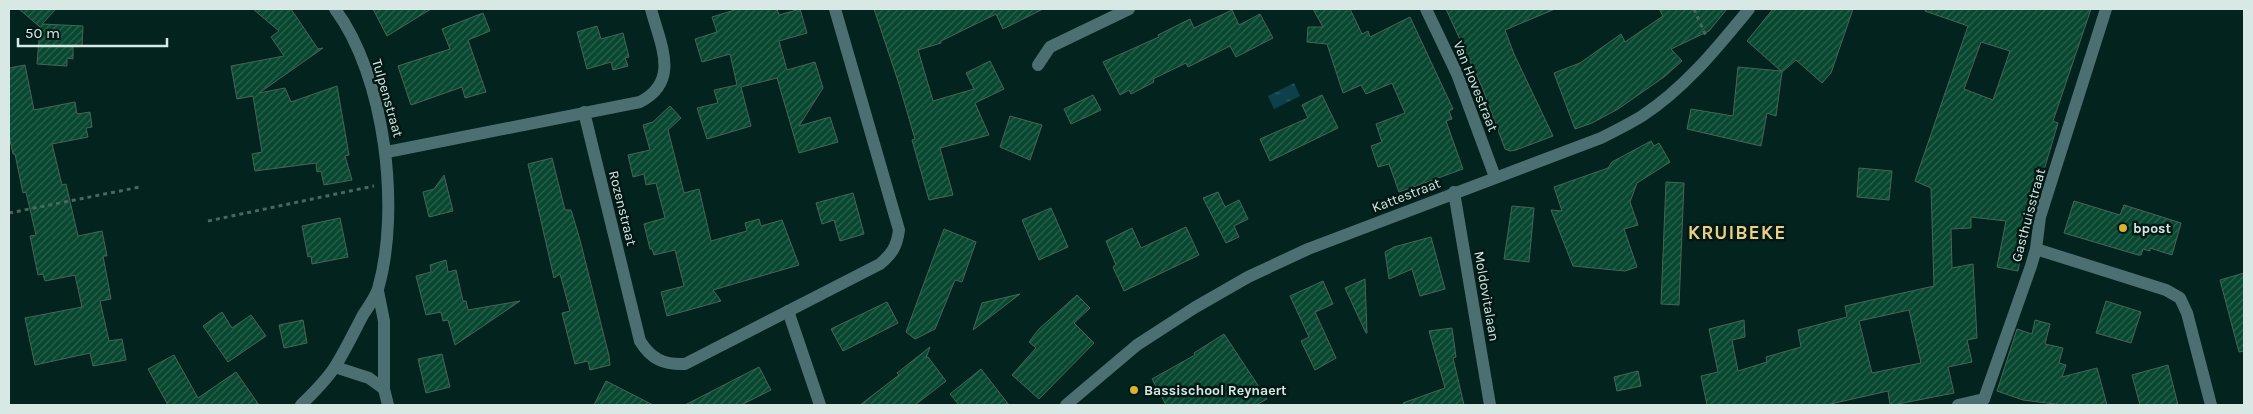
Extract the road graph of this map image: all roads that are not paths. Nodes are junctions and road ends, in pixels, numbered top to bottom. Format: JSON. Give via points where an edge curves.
{"nodes":[{"id":1,"x":335,"y":9,"type":"edge"},
{"id":2,"x":651,"y":9,"type":"edge"},
{"id":3,"x":835,"y":9,"type":"edge"},
{"id":4,"x":1129,"y":9,"type":"edge"},
{"id":5,"x":1426,"y":9,"type":"edge"},
{"id":6,"x":1748,"y":9,"type":"edge"},
{"id":7,"x":2106,"y":9,"type":"edge"},
{"id":8,"x":1038,"y":65,"type":"dead end"},
{"id":9,"x":584,"y":112,"type":"junction"},
{"id":10,"x":387,"y":152,"type":"junction"},
{"id":11,"x":1495,"y":177,"type":"junction"},
{"id":12,"x":1454,"y":192,"type":"junction"},
{"id":13,"x":2036,"y":249,"type":"junction"},
{"id":14,"x":378,"y":291,"type":"junction"},
{"id":15,"x":788,"y":311,"type":"junction"},
{"id":16,"x":335,"y":367,"type":"junction"},
{"id":17,"x":384,"y":389,"type":"junction"},
{"id":18,"x":1985,"y":402,"type":"edge"},
{"id":19,"x":301,"y":405,"type":"edge"},
{"id":20,"x":388,"y":405,"type":"edge"},
{"id":21,"x":820,"y":405,"type":"edge"},
{"id":22,"x":1066,"y":405,"type":"edge"},
{"id":23,"x":1490,"y":405,"type":"edge"},
{"id":24,"x":1958,"y":405,"type":"edge"},
{"id":25,"x":2211,"y":405,"type":"edge"}],
"edges":[{"from":1,"to":10,"type":"street","name":"Tulpenstraat","via":[[360,55]]},
{"from":2,"to":9,"type":"street","via":[[665,63],[665,75],[660,86],[652,96],[640,102]]},
{"from":3,"to":15,"type":"street","name":"Rozenstraat","via":[[899,230],[898,242],[891,255],[880,264]]},
{"from":4,"to":8,"type":"street","via":[[1050,47]]},
{"from":5,"to":11,"type":"street","name":"Van Hovestraat","via":[[1457,74]]},
{"from":6,"to":11,"type":"street","name":"Kattestraat","via":[[1687,80],[1643,115],[1601,138]]},
{"from":7,"to":13,"type":"street","name":"Gasthuisstraat","via":[[2040,217]]},
{"from":9,"to":10,"type":"street"},
{"from":9,"to":15,"type":"street","name":"Rozenstraat","via":[[640,341],[646,351],[670,365],[685,364]]},
{"from":10,"to":14,"type":"street","name":"Tulpenstraat","via":[[388,220],[385,260]]},
{"from":11,"to":12,"type":"street","name":"Kattestraat"},
{"from":12,"to":22,"type":"street","name":"Kattestraat","via":[[1308,248],[1248,277],[1137,345]]},
{"from":12,"to":23,"type":"street","name":"Moldovitalaan"},
{"from":13,"to":18,"type":"street","name":"Gasthuisstraat"},
{"from":13,"to":25,"type":"street","via":[[2166,290],[2180,298],[2187,313]]},
{"from":14,"to":16,"type":"street","name":"Tulpenstraat"},
{"from":14,"to":17,"type":"street","name":"Tulpenstraat","via":[[384,321]]},
{"from":15,"to":21,"type":"street"},
{"from":16,"to":17,"type":"street","via":[[369,378]]},
{"from":16,"to":19,"type":"street","name":"Tulpenstraat"},
{"from":17,"to":20,"type":"street","name":"Tulpenstraat"},
{"from":18,"to":24,"type":"street"}]}
